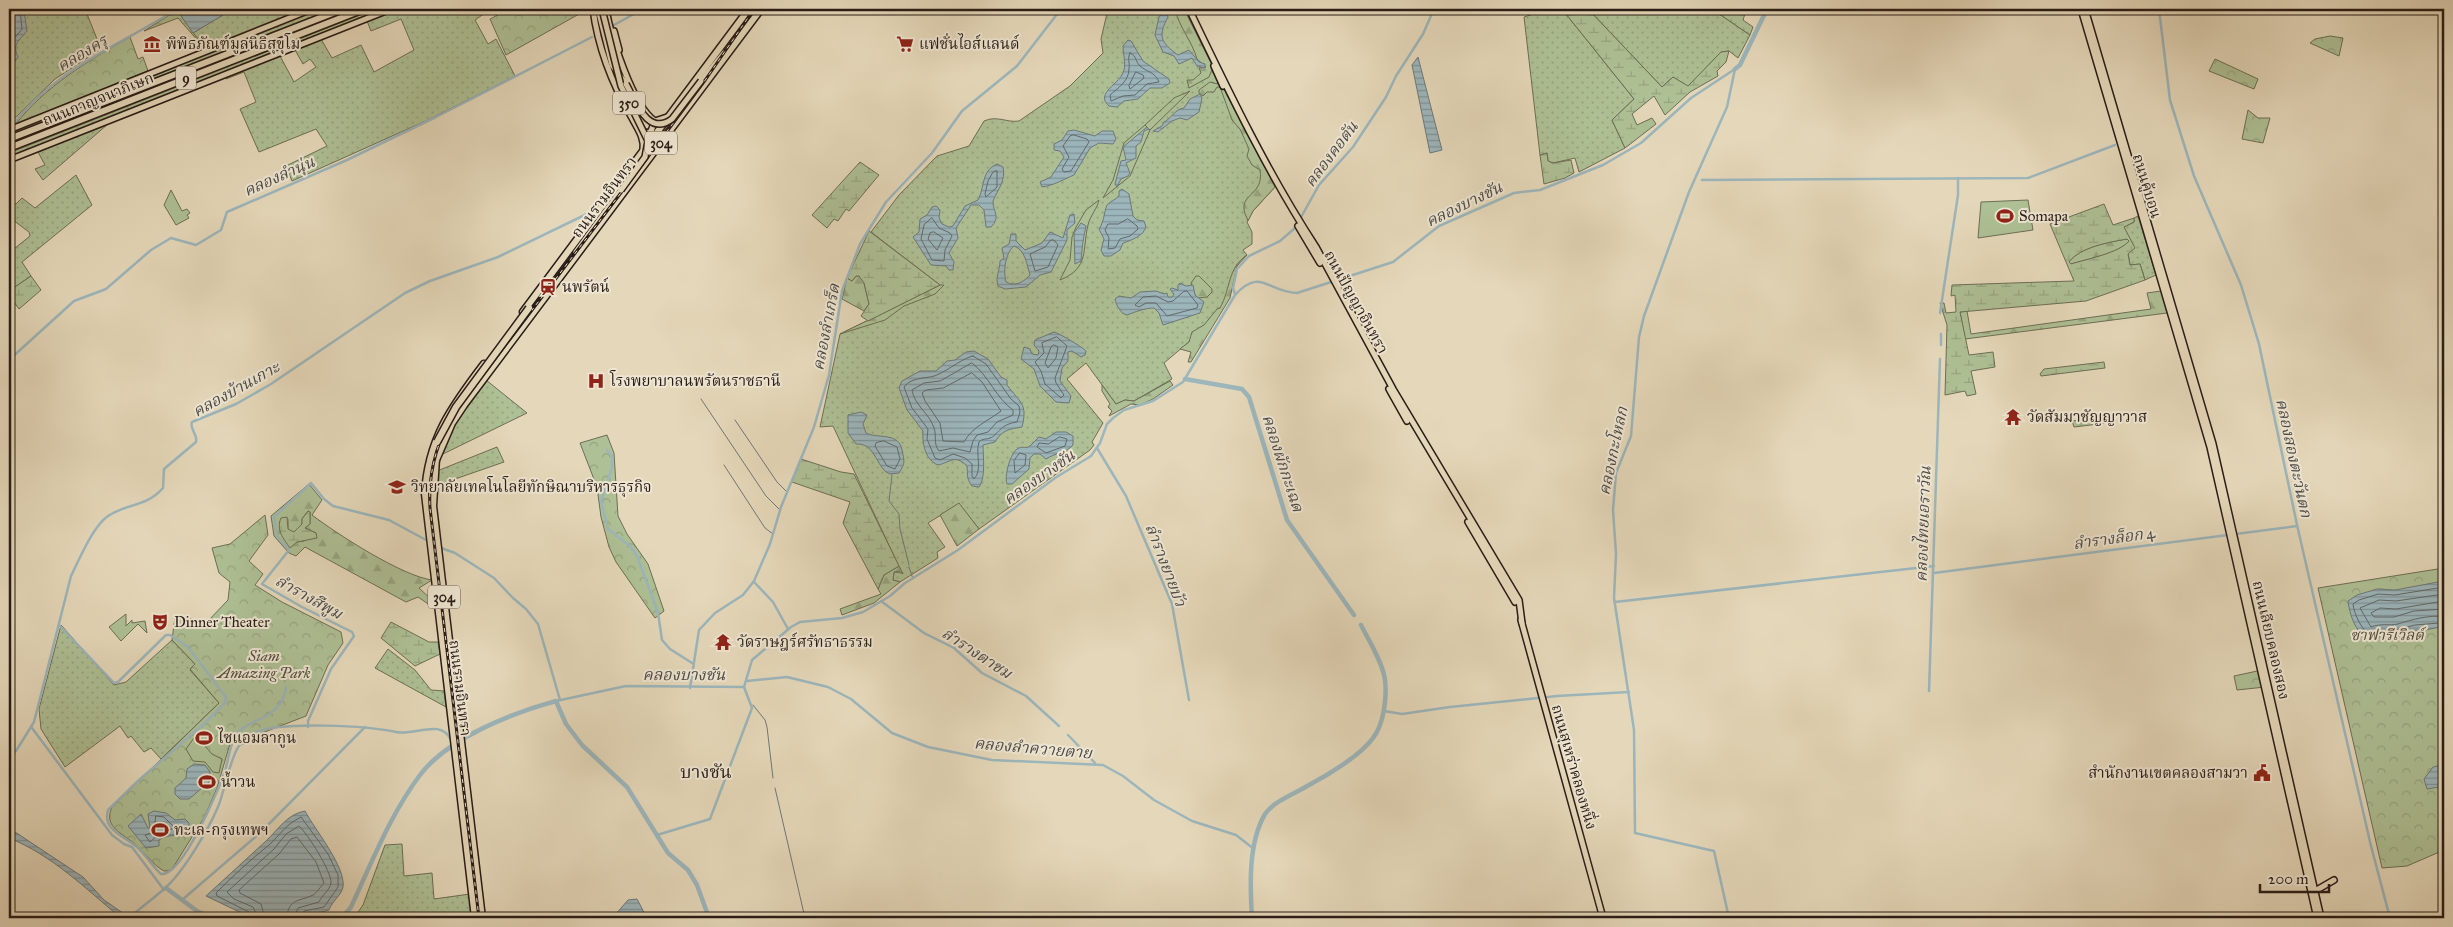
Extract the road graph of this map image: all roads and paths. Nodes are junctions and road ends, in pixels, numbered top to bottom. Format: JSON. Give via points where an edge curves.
{"nodes":[{"id":1,"x":312,"y":9,"type":"edge"},
{"id":2,"x":343,"y":9,"type":"edge"},
{"id":3,"x":364,"y":9,"type":"edge"},
{"id":4,"x":391,"y":9,"type":"edge"},
{"id":5,"x":750,"y":9,"type":"edge"},
{"id":6,"x":762,"y":9,"type":"edge"},
{"id":7,"x":1187,"y":9,"type":"edge"},
{"id":8,"x":2081,"y":9,"type":"edge"},
{"id":9,"x":2086,"y":9,"type":"edge"},
{"id":10,"x":596,"y":10,"type":"edge"},
{"id":11,"x":607,"y":11,"type":"edge"},
{"id":12,"x":738,"y":42,"type":"junction"},
{"id":13,"x":612,"y":82,"type":"junction"},
{"id":14,"x":677,"y":107,"type":"junction"},
{"id":15,"x":652,"y":119,"type":"junction"},
{"id":16,"x":637,"y":128,"type":"junction"},
{"id":17,"x":9,"y":130,"type":"edge"},
{"id":18,"x":660,"y":131,"type":"junction"},
{"id":19,"x":666,"y":136,"type":"junction"},
{"id":20,"x":9,"y":139,"type":"edge"},
{"id":21,"x":653,"y":140,"type":"junction"},
{"id":22,"x":660,"y":145,"type":"junction"},
{"id":23,"x":9,"y":148,"type":"edge"},
{"id":24,"x":640,"y":158,"type":"junction"},
{"id":25,"x":9,"y":160,"type":"edge"},
{"id":26,"x":643,"y":167,"type":"junction"},
{"id":27,"x":573,"y":258,"type":"junction"},
{"id":28,"x":554,"y":278,"type":"junction"},
{"id":29,"x":2166,"y":290,"type":"junction"},
{"id":30,"x":498,"y":344,"type":"junction"},
{"id":31,"x":506,"y":350,"type":"junction"},
{"id":32,"x":479,"y":360,"type":"dead end"},
{"id":33,"x":487,"y":360,"type":"junction"},
{"id":34,"x":2190,"y":370,"type":"joint"},
{"id":35,"x":472,"y":379,"type":"junction"},
{"id":36,"x":479,"y":386,"type":"junction"},
{"id":37,"x":433,"y":460,"type":"junction"},
{"id":38,"x":1517,"y":601,"type":"joint"},
{"id":39,"x":450,"y":679,"type":"junction"},
{"id":40,"x":458,"y":748,"type":"junction"},
{"id":41,"x":2294,"y":807,"type":"junction"},
{"id":42,"x":2334,"y":880,"type":"dead end"},
{"id":43,"x":2315,"y":891,"type":"junction"},
{"id":44,"x":475,"y":918,"type":"edge"},
{"id":45,"x":482,"y":918,"type":"edge"},
{"id":46,"x":1603,"y":918,"type":"edge"},
{"id":47,"x":2317,"y":918,"type":"edge"},
{"id":48,"x":2321,"y":918,"type":"edge"}],
"edges":[{"from":1,"to":17,"type":"main road"},
{"from":2,"to":20,"type":"highway","name":"ถนนกาญจนาภิเษก","number":"9"},
{"from":3,"to":23,"type":"highway","name":"ถนนกาญจนาภิเษก","number":"9"},
{"from":4,"to":25,"type":"main road"},
{"from":5,"to":14,"type":"highway","name":"ถนนรามอินทรา","number":"304"},
{"from":6,"to":12,"type":"highway","name":"ถนนรามอินทรา","number":"304"},
{"from":7,"to":38,"type":"main road","name":"ถนนปัญญาอินทรา","via":[[1296,220]]},
{"from":8,"to":29,"type":"main road","name":"ถนนคู้บอน"},
{"from":9,"to":29,"type":"main road","name":"ถนนคู้บอน"},
{"from":10,"to":12,"type":"main road","number":"350","bridge":true,"via":[[603,44],[612,65],[644,116],[653,124],[666,124],[672,119],[725,52]]},
{"from":10,"to":13,"type":"main road","number":"350","via":[[597,33]]},
{"from":10,"to":13,"type":"main road","via":[[597,45]]},
{"from":10,"to":27,"type":"main road","number":"350","bridge":true,"via":[[621,86],[648,141],[645,157]]},
{"from":11,"to":15,"type":"main road","number":"350","via":[[621,60]]},
{"from":12,"to":19,"type":"highway","name":"ถนนรามอินทรา","number":"304"},
{"from":13,"to":16,"type":"main road","number":"350"},
{"from":14,"to":15,"type":"main road","number":"350","via":[[661,120]]},
{"from":14,"to":18,"type":"highway","name":"ถนนรามอินทรา","number":"304"},
{"from":15,"to":16,"type":"main road","via":[[654,126],[651,131]]},
{"from":16,"to":24,"type":"main road","number":"350","via":[[644,142]]},
{"from":18,"to":19,"type":"highway"},
{"from":18,"to":21,"type":"highway","name":"ถนนรามอินทรา","number":"304"},
{"from":19,"to":22,"type":"highway","name":"ถนนรามอินทรา","number":"304"},
{"from":21,"to":22,"type":"highway"},
{"from":21,"to":24,"type":"highway","name":"ถนนรามอินทรา","number":"304"},
{"from":22,"to":26,"type":"highway","name":"ถนนรามอินทรา","number":"304"},
{"from":24,"to":26,"type":"highway"},
{"from":24,"to":28,"type":"highway","name":"ถนนรามอินทรา","number":"304"},
{"from":26,"to":27,"type":"highway","name":"ถนนรามอินทรา","number":"304"},
{"from":27,"to":28,"type":"highway","name":"ถนนรามอินทรา","number":"304"},
{"from":28,"to":30,"type":"highway","name":"ถนนรามอินทรา","number":"304"},
{"from":28,"to":31,"type":"highway","name":"ถนนรามอินทรา","number":"304"},
{"from":28,"to":37,"type":"highway","name":"ถนนรามอินทรา","number":"304","bridge":true,"via":[[457,412]]},
{"from":29,"to":34,"type":"main road","name":"ถนนคู้บอน"},
{"from":30,"to":31,"type":"highway"},
{"from":30,"to":33,"type":"highway","name":"ถนนรามอินทรา","number":"304"},
{"from":31,"to":36,"type":"highway","name":"ถนนรามอินทรา","number":"304"},
{"from":32,"to":33,"type":"highway"},
{"from":33,"to":35,"type":"highway","name":"ถนนรามอินทรา","number":"304"},
{"from":34,"to":41,"type":"main road","name":"ถนนเลียบคลองสอง","via":[[2211,445]]},
{"from":35,"to":36,"type":"highway","via":[[480,379]]},
{"from":35,"to":37,"type":"highway","name":"ถนนรามอินทรา","number":"304","via":[[446,418],[434,444]]},
{"from":36,"to":37,"type":"highway","name":"ถนนรามอินทรา","number":"304","via":[[452,423]]},
{"from":37,"to":39,"type":"highway","name":"ถนนรามอินทรา","number":"304","via":[[425,500],[435,552]]},
{"from":38,"to":46,"type":"main road","name":"ถนนสุเหร่าคลองหนึ่ง"},
{"from":39,"to":40,"type":"highway","name":"ถนนรามอินทรา","number":"304","via":[[460,733]]},
{"from":39,"to":40,"type":"highway","name":"ถนนรามอินทรา","number":"304","via":[[453,736]]},
{"from":40,"to":44,"type":"highway","name":"ถนนรามอินทรา","number":"304"},
{"from":40,"to":45,"type":"highway","name":"ถนนรามอินทรา","number":"304"},
{"from":41,"to":43,"type":"main road","name":"ถนนเลียบคลองสอง"},
{"from":41,"to":47,"type":"main road","name":"ถนนเลียบคลองสอง"},
{"from":42,"to":43,"type":"main road"},
{"from":43,"to":48,"type":"main road","name":"ถนนเลียบคลองสอง"}]}
